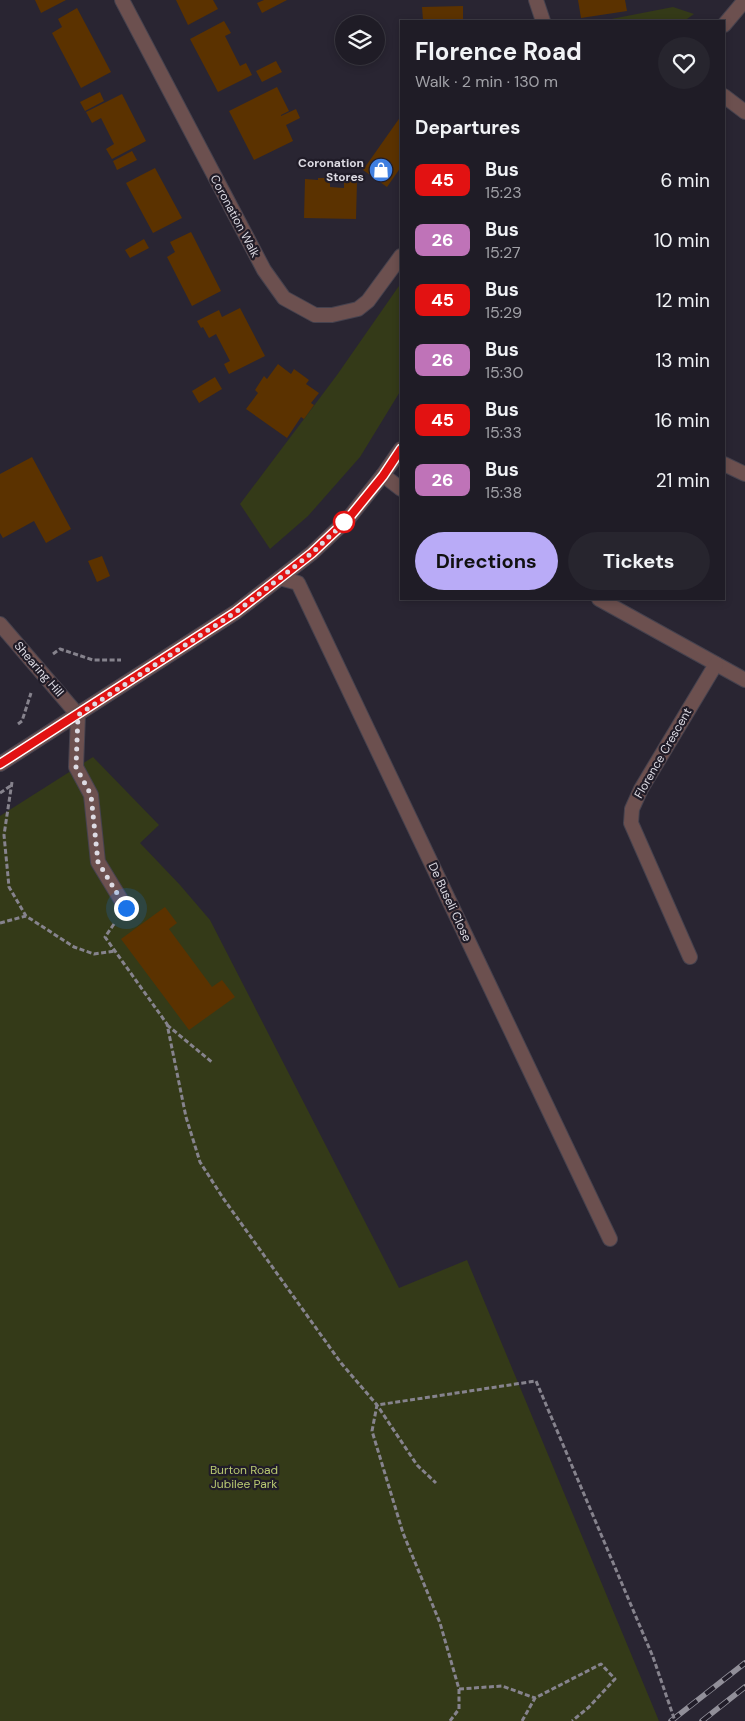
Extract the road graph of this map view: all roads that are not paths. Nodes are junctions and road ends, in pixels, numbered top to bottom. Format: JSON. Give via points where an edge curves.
{"nodes":[{"id":1,"x":122,"y":0,"type":"edge"},
{"id":2,"x":536,"y":0,"type":"edge"},
{"id":3,"x":745,"y":0,"type":"edge"},
{"id":4,"x":543,"y":20,"type":"edge"},
{"id":5,"x":725,"y":25,"type":"edge"},
{"id":6,"x":725,"y":97,"type":"edge"},
{"id":7,"x":745,"y":112,"type":"edge"},
{"id":8,"x":400,"y":257,"type":"edge"},
{"id":9,"x":400,"y":450,"type":"edge"},
{"id":10,"x":725,"y":464,"type":"edge"},
{"id":11,"x":745,"y":474,"type":"edge"},
{"id":12,"x":383,"y":476,"type":"junction"},
{"id":13,"x":400,"y":488,"type":"edge"},
{"id":14,"x":280,"y":578,"type":"junction"},
{"id":15,"x":601,"y":600,"type":"edge"},
{"id":16,"x":0,"y":624,"type":"edge"},
{"id":17,"x":716,"y":664,"type":"junction"},
{"id":18,"x":745,"y":680,"type":"edge"},
{"id":19,"x":78,"y":715,"type":"junction"},
{"id":20,"x":0,"y":764,"type":"edge"},
{"id":21,"x":126,"y":908,"type":"dead end"},
{"id":22,"x":690,"y":957,"type":"dead end"},
{"id":23,"x":610,"y":1239,"type":"dead end"}],
"edges":[{"from":1,"to":8,"type":"street","name":"Coronation Walk","via":[[264,270],[284,298],[315,315],[358,309],[368,301]]},
{"from":2,"to":4,"type":"street"},
{"from":3,"to":5,"type":"street"},
{"from":6,"to":7,"type":"street"},
{"from":9,"to":12,"type":"street"},
{"from":10,"to":11,"type":"street"},
{"from":12,"to":13,"type":"street"},
{"from":12,"to":14,"type":"street","via":[[348,519]]},
{"from":14,"to":19,"type":"street","via":[[236,612]]},
{"from":14,"to":23,"type":"street","name":"De Buseli Close","via":[[298,583]]},
{"from":15,"to":17,"type":"street"},
{"from":16,"to":19,"type":"street","name":"Shearing Hill"},
{"from":17,"to":18,"type":"street"},
{"from":17,"to":22,"type":"street","name":"Florence Crescent","via":[[641,789],[632,810],[631,823]]},
{"from":19,"to":20,"type":"street"},
{"from":19,"to":21,"type":"street","via":[[76,767],[91,795],[98,862]]}]}
